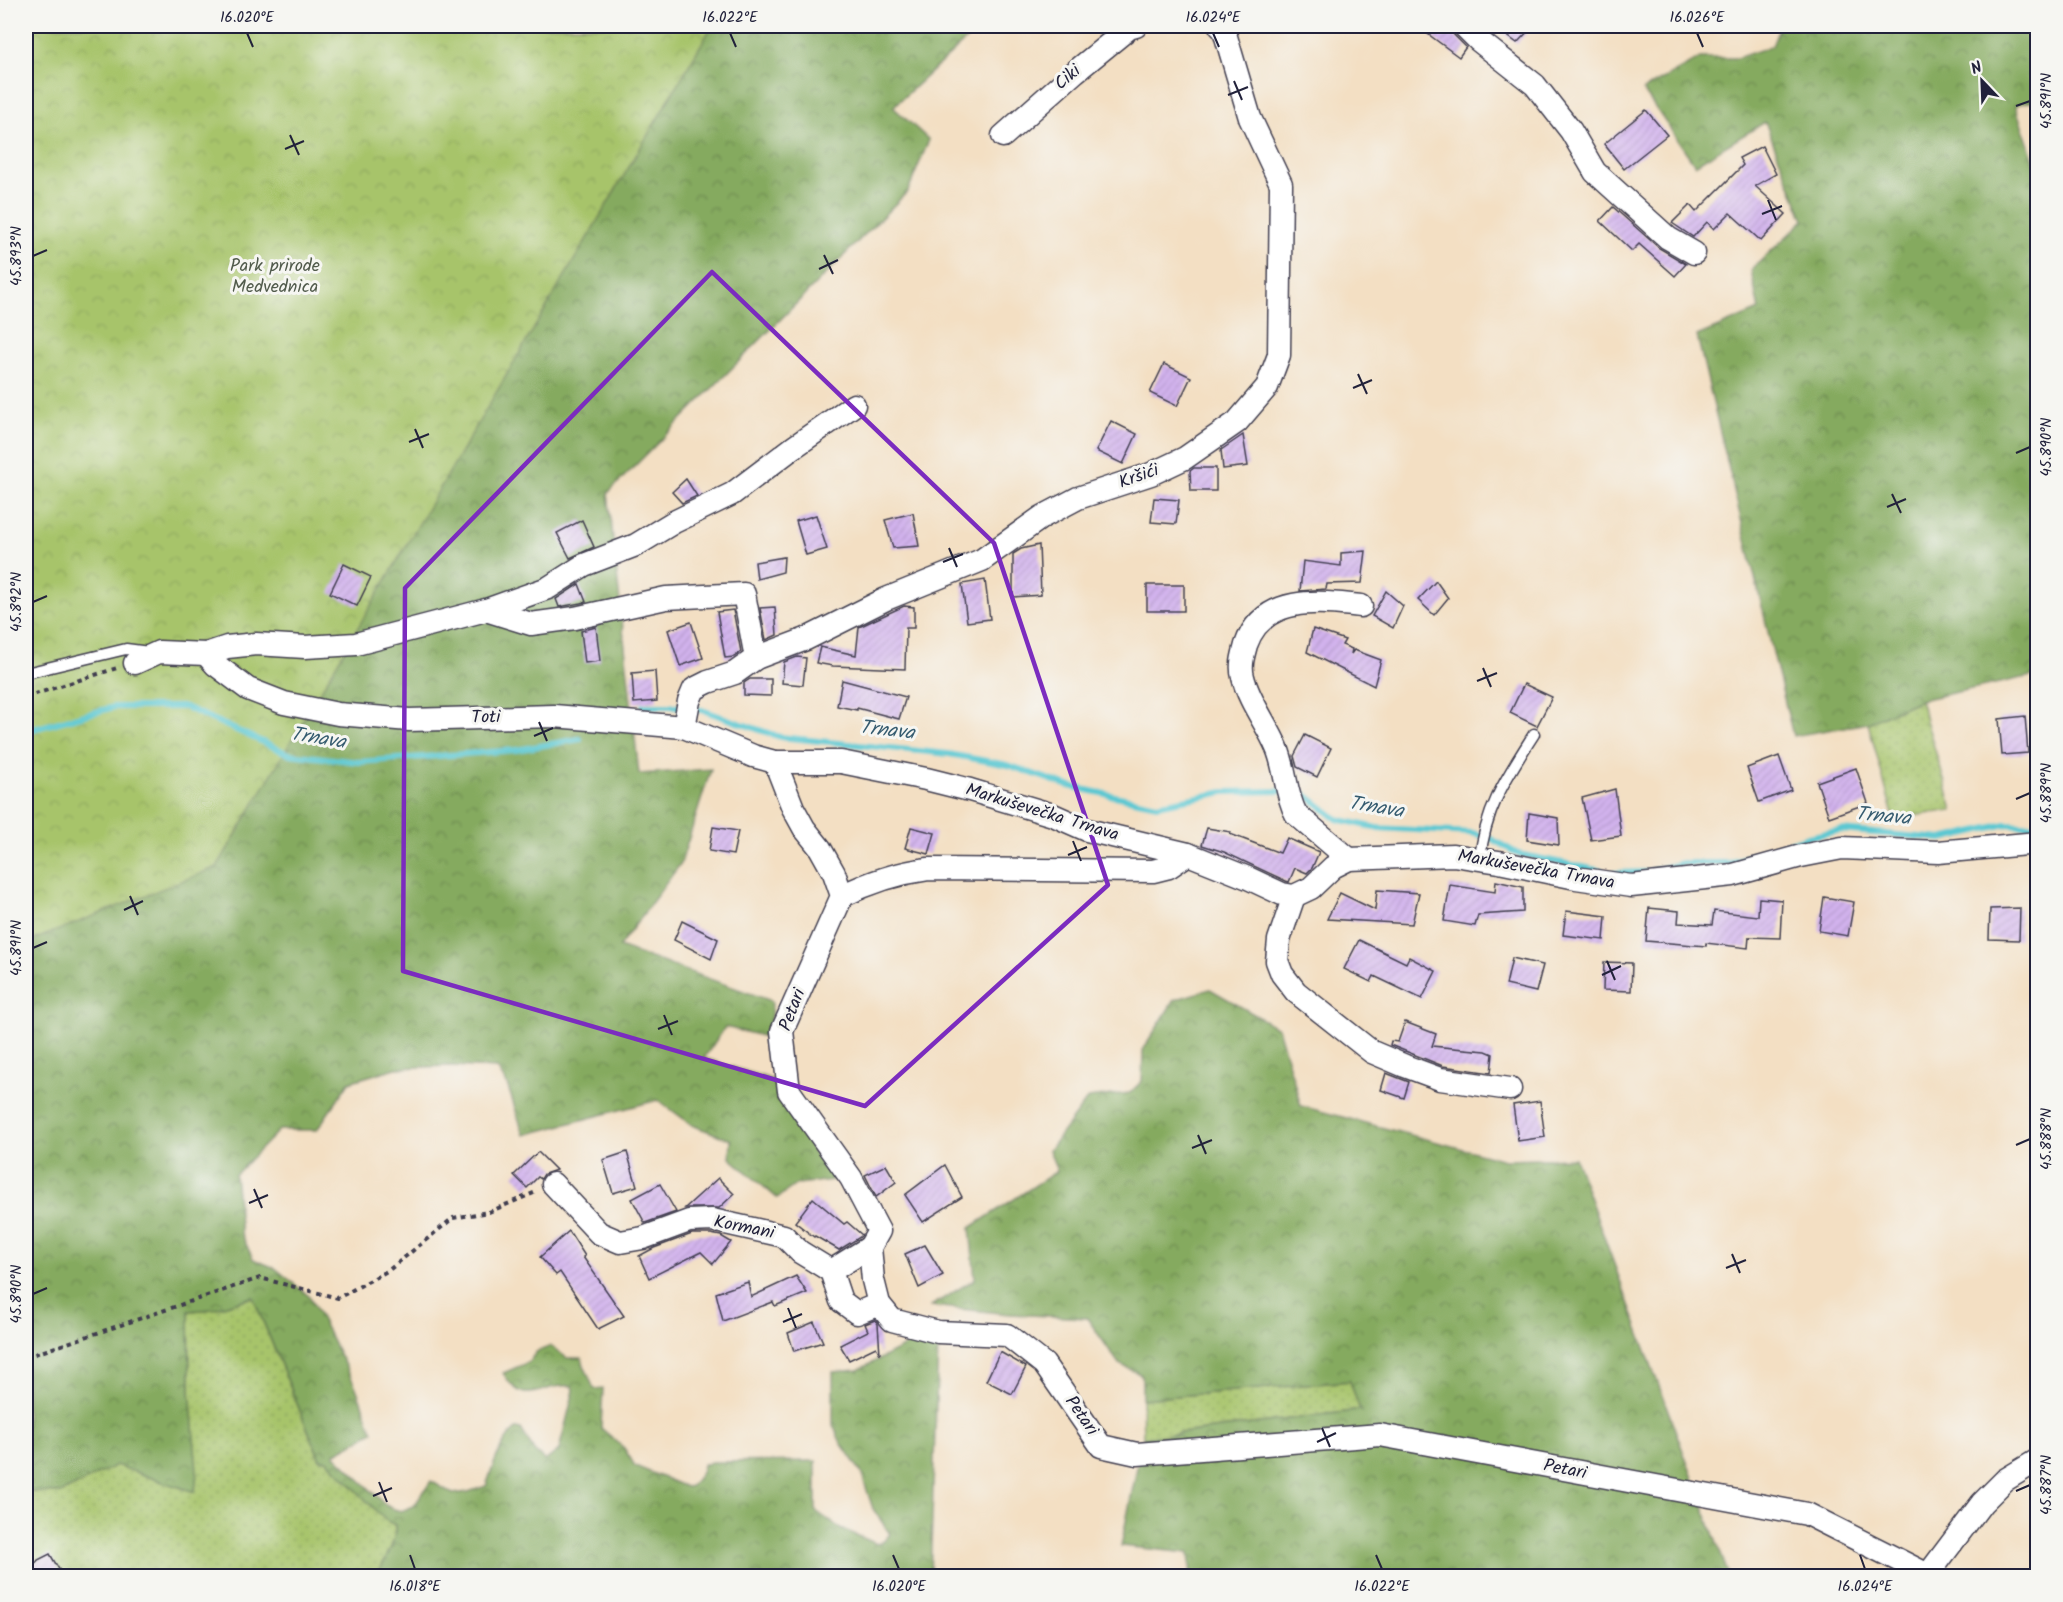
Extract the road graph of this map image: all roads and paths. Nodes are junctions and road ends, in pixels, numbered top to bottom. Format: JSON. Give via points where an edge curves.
{"nodes":[{"id":1,"x":1136,"y":26,"type":"edge"},
{"id":2,"x":1220,"y":26,"type":"edge"},
{"id":3,"x":1464,"y":26,"type":"edge"},
{"id":4,"x":1003,"y":136,"type":"dead end"},
{"id":5,"x":1695,"y":253,"type":"dead end"},
{"id":6,"x":854,"y":405,"type":"dead end"},
{"id":7,"x":1361,"y":606,"type":"dead end"},
{"id":8,"x":486,"y":610,"type":"junction"},
{"id":9,"x":159,"y":652,"type":"junction"},
{"id":10,"x":206,"y":654,"type":"junction"},
{"id":11,"x":756,"y":658,"type":"junction"},
{"id":12,"x":135,"y":663,"type":"joint"},
{"id":13,"x":26,"y":673,"type":"edge"},
{"id":14,"x":26,"y":697,"type":"edge"},
{"id":15,"x":687,"y":714,"type":"junction"},
{"id":16,"x":1534,"y":734,"type":"dead end"},
{"id":17,"x":775,"y":762,"type":"junction"},
{"id":18,"x":2037,"y":843,"type":"edge"},
{"id":19,"x":1481,"y":850,"type":"junction"},
{"id":20,"x":1188,"y":854,"type":"junction"},
{"id":21,"x":1349,"y":859,"type":"junction"},
{"id":22,"x":842,"y":896,"type":"junction"},
{"id":23,"x":1294,"y":896,"type":"junction"},
{"id":24,"x":1510,"y":1089,"type":"dead end"},
{"id":25,"x":553,"y":1184,"type":"joint"},
{"id":26,"x":870,"y":1247,"type":"junction"},
{"id":27,"x":831,"y":1271,"type":"junction"},
{"id":28,"x":879,"y":1304,"type":"junction"},
{"id":29,"x":26,"y":1357,"type":"edge"},
{"id":30,"x":2037,"y":1460,"type":"edge"},
{"id":31,"x":1929,"y":1576,"type":"edge"}],
"edges":[{"from":1,"to":4,"type":"street","name":"Ciki","via":[[1075,72]]},
{"from":2,"to":11,"type":"street","name":"Kršići","via":[[1250,118],[1281,184],[1279,355],[1268,387],[1237,422],[1185,458],[1151,474],[1078,498],[1042,517],[982,560]]},
{"from":3,"to":5,"type":"street","via":[[1535,85],[1571,131],[1595,172],[1668,238]]},
{"from":6,"to":8,"type":"street","via":[[732,494],[636,545],[584,565],[548,588]]},
{"from":7,"to":21,"type":"street","via":[[1288,605],[1262,618],[1250,634],[1241,660],[1242,676],[1277,749],[1296,814]]},
{"from":8,"to":10,"type":"street","via":[[356,644],[256,644]]},
{"from":8,"to":11,"type":"street","via":[[531,624],[666,598],[744,594]]},
{"from":9,"to":10,"type":"street"},
{"from":9,"to":12,"type":"street"},
{"from":9,"to":13,"type":"lane","via":[[126,649]]},
{"from":10,"to":15,"type":"street","name":"Toti","via":[[248,689],[284,703],[339,714],[409,720]]},
{"from":11,"to":15,"type":"street","name":"Kršići","via":[[735,673],[694,689]]},
{"from":12,"to":14,"type":"path"},
{"from":15,"to":17,"type":"street","name":"Toti","via":[[753,756]]},
{"from":16,"to":19,"type":"lane","via":[[1505,780],[1484,829]]},
{"from":17,"to":20,"type":"street","name":"Markuševečka Trnava","via":[[841,762],[926,779],[1088,830]]},
{"from":17,"to":22,"type":"street","via":[[793,807],[834,873]]},
{"from":18,"to":19,"type":"street","name":"Markuševečka Trnava","via":[[1938,852],[1842,848],[1733,875],[1631,886],[1576,878]]},
{"from":19,"to":21,"type":"street","name":"Markuševečka Trnava","via":[[1453,855]]},
{"from":20,"to":22,"type":"street","via":[[1169,867],[1153,871],[928,869],[900,873]]},
{"from":20,"to":23,"type":"street","name":"Markuševečka Trnava"},
{"from":21,"to":23,"type":"street"},
{"from":22,"to":26,"type":"street","name":"Petari","via":[[782,1031],[789,1091],[851,1178],[879,1231]]},
{"from":23,"to":24,"type":"street","via":[[1279,940],[1277,962],[1296,992],[1372,1052],[1440,1079]]},
{"from":25,"to":27,"type":"street","name":"Kormani","via":[[599,1233],[620,1242],[689,1221],[712,1220],[784,1236],[800,1252]]},
{"from":25,"to":29,"type":"path","via":[[489,1212],[453,1218],[389,1270],[338,1298],[260,1278]]},
{"from":26,"to":27,"type":"street"},
{"from":26,"to":28,"type":"street","name":"Petari"},
{"from":27,"to":28,"type":"street","via":[[841,1301],[857,1313]]},
{"from":28,"to":31,"type":"street","name":"Petari","via":[[892,1320],[938,1332],[1007,1335],[1044,1364],[1101,1446],[1137,1454],[1380,1435],[1807,1514]]},
{"from":30,"to":31,"type":"street","via":[[2005,1480],[1982,1503]]}]}
